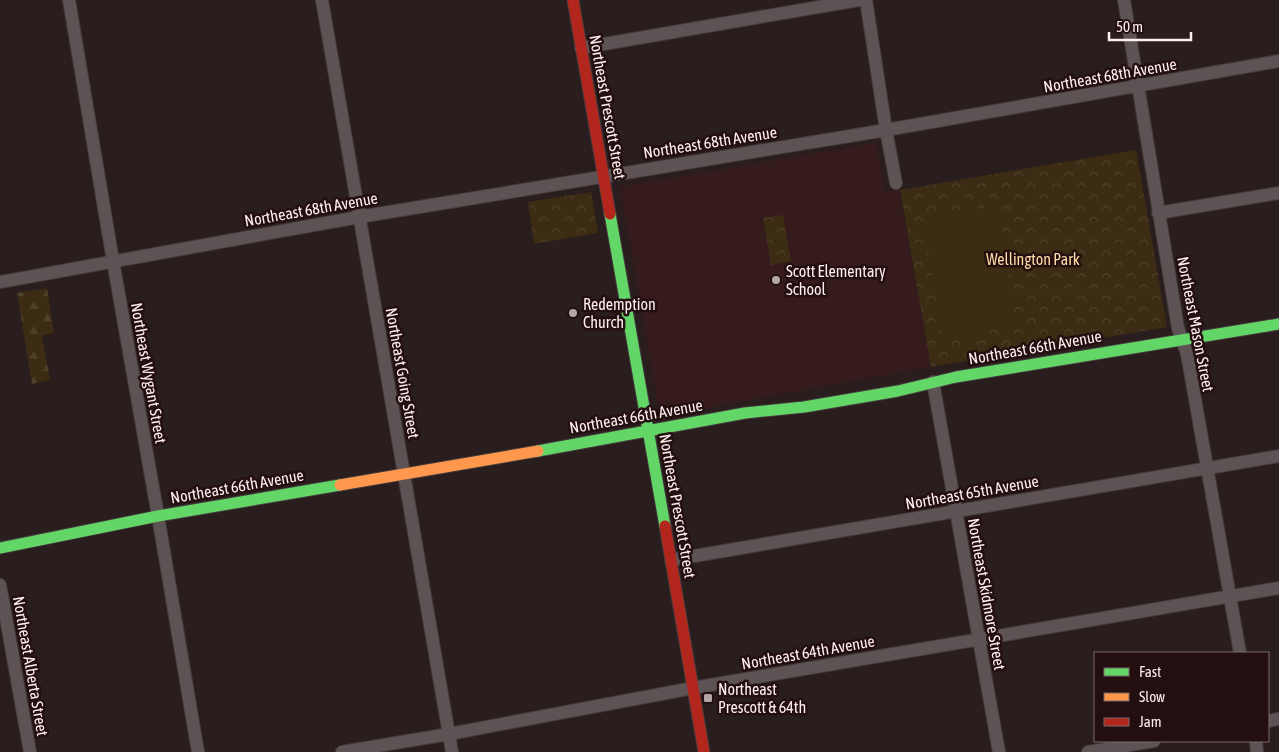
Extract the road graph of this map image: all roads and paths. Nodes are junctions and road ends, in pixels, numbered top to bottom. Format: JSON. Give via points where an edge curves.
{"nodes":[{"id":1,"x":69,"y":0,"type":"edge"},
{"id":2,"x":322,"y":0,"type":"edge"},
{"id":3,"x":573,"y":0,"type":"edge"},
{"id":4,"x":859,"y":0,"type":"edge"},
{"id":5,"x":866,"y":0,"type":"edge"},
{"id":6,"x":1124,"y":0,"type":"edge"},
{"id":7,"x":581,"y":48,"type":"junction"},
{"id":8,"x":1279,"y":61,"type":"edge"},
{"id":9,"x":1140,"y":86,"type":"junction"},
{"id":10,"x":886,"y":130,"type":"junction"},
{"id":11,"x":604,"y":176,"type":"junction"},
{"id":12,"x":896,"y":183,"type":"dead end"},
{"id":13,"x":1279,"y":193,"type":"edge"},
{"id":14,"x":1158,"y":213,"type":"junction"},
{"id":15,"x":359,"y":217,"type":"junction"},
{"id":16,"x":113,"y":261,"type":"junction"},
{"id":17,"x":0,"y":282,"type":"edge"},
{"id":18,"x":1279,"y":324,"type":"edge"},
{"id":19,"x":1182,"y":340,"type":"junction"},
{"id":20,"x":933,"y":382,"type":"junction"},
{"id":21,"x":648,"y":430,"type":"junction"},
{"id":22,"x":1279,"y":456,"type":"edge"},
{"id":23,"x":1207,"y":469,"type":"junction"},
{"id":24,"x":404,"y":473,"type":"junction"},
{"id":25,"x":956,"y":511,"type":"junction"},
{"id":26,"x":158,"y":516,"type":"junction"},
{"id":27,"x":0,"y":548,"type":"edge"},
{"id":28,"x":671,"y":560,"type":"junction"},
{"id":29,"x":0,"y":585,"type":"edge"},
{"id":30,"x":1279,"y":588,"type":"edge"},
{"id":31,"x":1230,"y":597,"type":"junction"},
{"id":32,"x":979,"y":639,"type":"junction"},
{"id":33,"x":1240,"y":652,"type":"edge"},
{"id":34,"x":693,"y":688,"type":"junction"},
{"id":35,"x":449,"y":734,"type":"junction"},
{"id":36,"x":1148,"y":742,"type":"edge"},
{"id":37,"x":30,"y":752,"type":"edge"},
{"id":38,"x":198,"y":752,"type":"edge"},
{"id":39,"x":342,"y":752,"type":"edge"},
{"id":40,"x":452,"y":752,"type":"edge"},
{"id":41,"x":704,"y":752,"type":"edge"},
{"id":42,"x":999,"y":752,"type":"edge"},
{"id":43,"x":1088,"y":752,"type":"edge"}],
"edges":[{"from":1,"to":16,"type":"street","name":"Northeast Wygant Street"},
{"from":2,"to":15,"type":"street","name":"Northeast Going Street"},
{"from":3,"to":7,"type":"street","name":"Northeast Prescott Street"},
{"from":4,"to":7,"type":"street"},
{"from":5,"to":10,"type":"street"},
{"from":6,"to":9,"type":"street","name":"Northeast Mason Street"},
{"from":7,"to":11,"type":"street","name":"Northeast Prescott Street"},
{"from":8,"to":9,"type":"street","name":"Northeast 68th Avenue"},
{"from":9,"to":10,"type":"street","name":"Northeast 68th Avenue"},
{"from":9,"to":14,"type":"street","name":"Northeast Mason Street"},
{"from":10,"to":11,"type":"street","name":"Northeast 68th Avenue"},
{"from":10,"to":12,"type":"street"},
{"from":11,"to":15,"type":"street","name":"Northeast 68th Avenue"},
{"from":11,"to":21,"type":"street","name":"Northeast Prescott Street"},
{"from":13,"to":14,"type":"street"},
{"from":14,"to":19,"type":"street","name":"Northeast Mason Street"},
{"from":15,"to":16,"type":"street","name":"Northeast 68th Avenue"},
{"from":15,"to":24,"type":"street","name":"Northeast Going Street"},
{"from":16,"to":17,"type":"street","name":"Northeast 68th Avenue"},
{"from":16,"to":26,"type":"street","name":"Northeast Wygant Street"},
{"from":18,"to":19,"type":"street","name":"Northeast 66th Avenue"},
{"from":19,"to":20,"type":"street","name":"Northeast 66th Avenue"},
{"from":19,"to":23,"type":"street","name":"Northeast Mason Street"},
{"from":20,"to":21,"type":"street","name":"Northeast 66th Avenue","via":[[804,407],[745,413]]},
{"from":20,"to":25,"type":"street","name":"Northeast Skidmore Street"},
{"from":21,"to":24,"type":"street","name":"Northeast 66th Avenue"},
{"from":21,"to":28,"type":"street","name":"Northeast Prescott Street"},
{"from":22,"to":23,"type":"street","name":"Northeast 65th Avenue"},
{"from":23,"to":25,"type":"street","name":"Northeast 65th Avenue"},
{"from":23,"to":31,"type":"street","name":"Northeast Mason Street"},
{"from":24,"to":26,"type":"street","name":"Northeast 66th Avenue"},
{"from":24,"to":35,"type":"street","name":"Northeast Going Street"},
{"from":25,"to":28,"type":"street","name":"Northeast 65th Avenue"},
{"from":25,"to":32,"type":"street","name":"Northeast Skidmore Street"},
{"from":26,"to":27,"type":"street","name":"Northeast 66th Avenue"},
{"from":26,"to":38,"type":"street","name":"Northeast Wygant Street"},
{"from":28,"to":34,"type":"street","name":"Northeast Prescott Street"},
{"from":29,"to":37,"type":"street","name":"Northeast Alberta Street"},
{"from":30,"to":31,"type":"street","name":"Northeast 64th Avenue"},
{"from":31,"to":32,"type":"street","name":"Northeast 64th Avenue"},
{"from":31,"to":33,"type":"street","name":"Northeast Mason Street"},
{"from":32,"to":34,"type":"street","name":"Northeast 64th Avenue"},
{"from":32,"to":42,"type":"street","name":"Northeast Skidmore Street"},
{"from":34,"to":35,"type":"street","name":"Northeast 64th Avenue"},
{"from":34,"to":41,"type":"street","name":"Northeast Prescott Street"},
{"from":35,"to":39,"type":"street","name":"Northeast 64th Avenue"},
{"from":35,"to":40,"type":"street","name":"Northeast Going Street"},
{"from":36,"to":43,"type":"street"}]}
